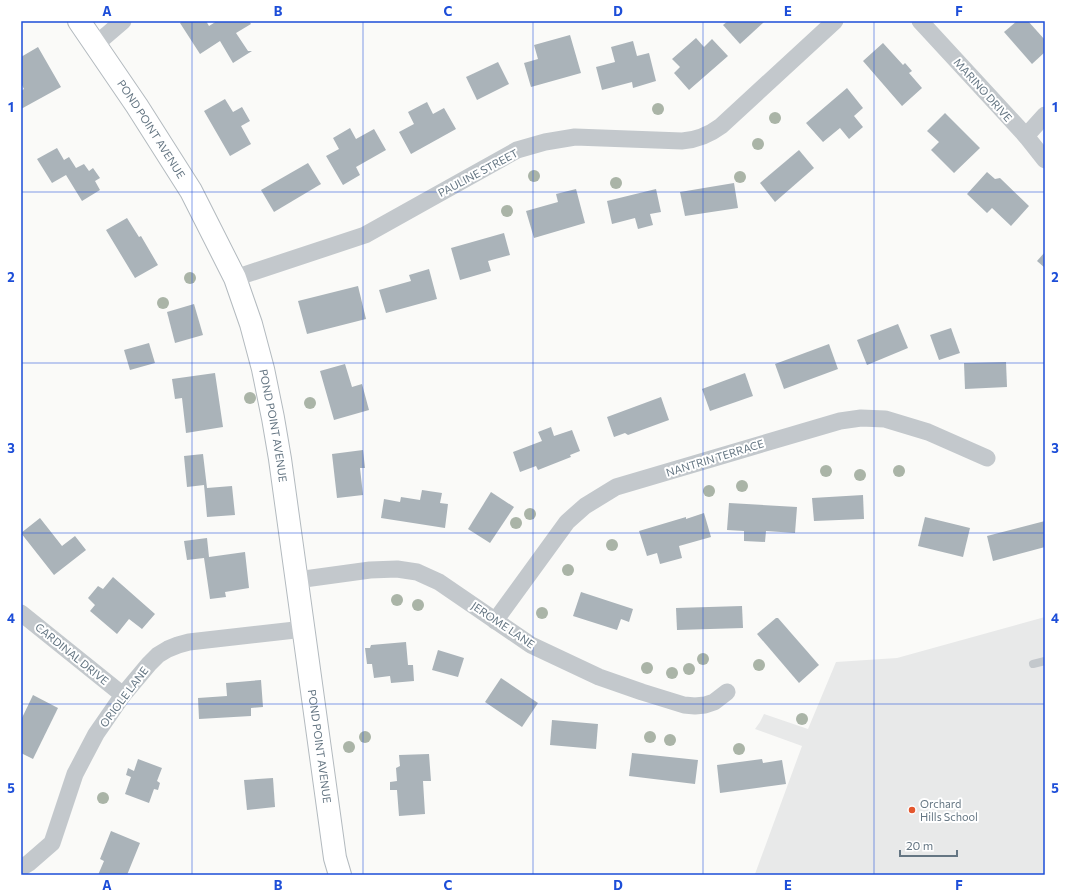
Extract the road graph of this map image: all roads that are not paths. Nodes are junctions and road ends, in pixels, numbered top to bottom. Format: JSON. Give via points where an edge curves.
{"nodes":[{"id":1,"x":79,"y":21,"type":"edge"},
{"id":2,"x":123,"y":21,"type":"edge"},
{"id":3,"x":835,"y":21,"type":"edge"},
{"id":4,"x":920,"y":21,"type":"edge"},
{"id":5,"x":95,"y":45,"type":"junction"},
{"id":6,"x":1045,"y":115,"type":"edge"},
{"id":7,"x":1026,"y":136,"type":"junction"},
{"id":8,"x":1045,"y":160,"type":"edge"},
{"id":9,"x":235,"y":278,"type":"junction"},
{"id":10,"x":987,"y":458,"type":"dead end"},
{"id":11,"x":297,"y":580,"type":"junction"},
{"id":12,"x":21,"y":613,"type":"edge"},
{"id":13,"x":495,"y":621,"type":"junction"},
{"id":14,"x":304,"y":629,"type":"junction"},
{"id":15,"x":1045,"y":661,"type":"edge"},
{"id":16,"x":1033,"y":664,"type":"dead end"},
{"id":17,"x":727,"y":692,"type":"dead end"},
{"id":18,"x":123,"y":696,"type":"junction"},
{"id":19,"x":21,"y":868,"type":"edge"},
{"id":20,"x":340,"y":875,"type":"edge"}],
"edges":[{"from":1,"to":5,"type":"main road","name":"POND POINT AVENUE"},
{"from":2,"to":5,"type":"street"},
{"from":3,"to":9,"type":"street","name":"PAULINE STREET","via":[[721,126],[705,136],[682,141],[575,137],[517,150],[365,235]]},
{"from":4,"to":7,"type":"street","name":"MARINO DRIVE"},
{"from":5,"to":9,"type":"main road","name":"POND POINT AVENUE","via":[[191,191]]},
{"from":6,"to":7,"type":"street"},
{"from":7,"to":8,"type":"street","name":"MARINO DRIVE"},
{"from":9,"to":11,"type":"main road","name":"POND POINT AVENUE","via":[[261,361],[273,418]]},
{"from":10,"to":13,"type":"street","name":"NANTRIN TERRACE","via":[[928,432],[885,419],[861,418],[840,421],[616,488],[585,506],[567,522]]},
{"from":11,"to":13,"type":"street","name":"JEROME LANE","via":[[370,570],[397,569],[417,572],[439,582]]},
{"from":11,"to":14,"type":"main road","name":"POND POINT AVENUE"},
{"from":12,"to":18,"type":"street","name":"CARDINAL DRIVE"},
{"from":13,"to":17,"type":"street","name":"JEROME LANE","via":[[531,645],[599,676],[684,705],[705,705]]},
{"from":14,"to":18,"type":"street","name":"ORIOLE LANE","via":[[178,645],[158,655]]},
{"from":14,"to":20,"type":"main road","name":"POND POINT AVENUE","via":[[335,858]]},
{"from":15,"to":16,"type":"lane"},
{"from":18,"to":19,"type":"street","name":"ORIOLE LANE","via":[[96,734],[75,774],[52,842]]}]}
